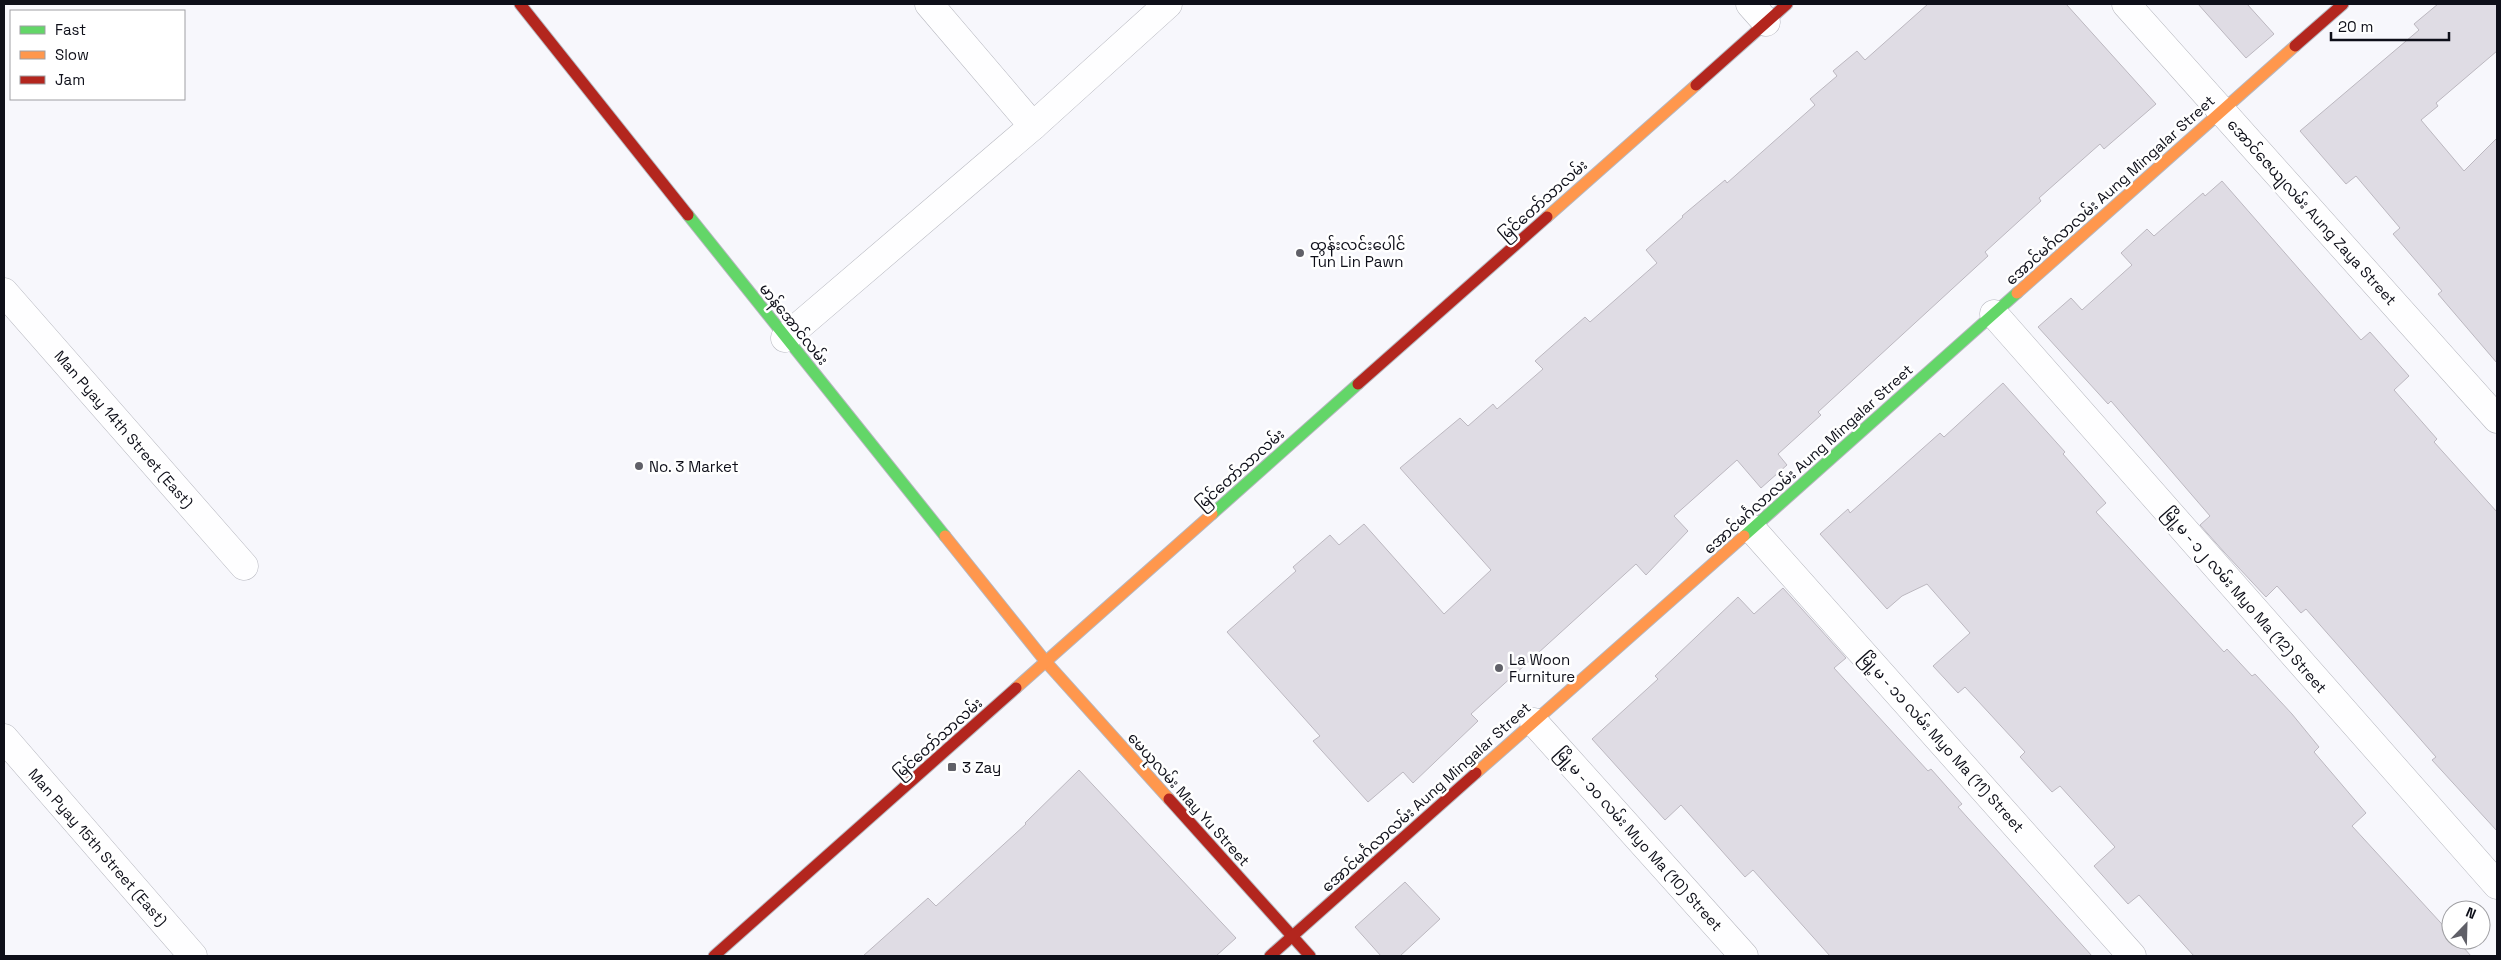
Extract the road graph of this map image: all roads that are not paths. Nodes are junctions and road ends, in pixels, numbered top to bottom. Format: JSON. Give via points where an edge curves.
{"nodes":[{"id":1,"x":520,"y":4,"type":"edge"},
{"id":2,"x":929,"y":4,"type":"edge"},
{"id":3,"x":1168,"y":4,"type":"edge"},
{"id":4,"x":1787,"y":4,"type":"edge"},
{"id":5,"x":2126,"y":4,"type":"edge"},
{"id":6,"x":2343,"y":4,"type":"edge"},
{"id":7,"x":1758,"y":13,"type":"edge"},
{"id":8,"x":2222,"y":111,"type":"junction"},
{"id":9,"x":1033,"y":126,"type":"junction"},
{"id":10,"x":4,"y":292,"type":"edge"},
{"id":11,"x":1994,"y":314,"type":"junction"},
{"id":12,"x":785,"y":338,"type":"junction"},
{"id":13,"x":2497,"y":419,"type":"edge"},
{"id":14,"x":1752,"y":529,"type":"junction"},
{"id":15,"x":244,"y":566,"type":"dead end"},
{"id":16,"x":1046,"y":662,"type":"junction"},
{"id":17,"x":1534,"y":722,"type":"junction"},
{"id":18,"x":4,"y":738,"type":"edge"},
{"id":19,"x":2497,"y":885,"type":"edge"},
{"id":20,"x":1292,"y":936,"type":"junction"},
{"id":21,"x":193,"y":956,"type":"edge"},
{"id":22,"x":714,"y":956,"type":"edge"},
{"id":23,"x":1270,"y":956,"type":"edge"},
{"id":24,"x":1310,"y":956,"type":"edge"},
{"id":25,"x":1744,"y":956,"type":"edge"},
{"id":26,"x":2132,"y":956,"type":"edge"}],
"edges":[{"from":1,"to":12,"type":"street","name":"မာန်အောင်လမ်း"},
{"from":2,"to":9,"type":"street"},
{"from":3,"to":9,"type":"street"},
{"from":4,"to":7,"type":"street","name":"မြင်တော်သာလမ်း"},
{"from":5,"to":8,"type":"street","name":"အောင်ဇေယျလမ်း Aung Zaya Street"},
{"from":6,"to":8,"type":"street","name":"အောင်မင်္ဂလာလမ်း Aung Mingalar Street"},
{"from":7,"to":16,"type":"street","name":"မြင်တော်သာလမ်း"},
{"from":8,"to":11,"type":"street","name":"အောင်မင်္ဂလာလမ်း Aung Mingalar Street"},
{"from":8,"to":13,"type":"street","name":"အောင်ဇေယျလမ်း Aung Zaya Street"},
{"from":9,"to":12,"type":"street"},
{"from":10,"to":15,"type":"street","name":"Man Pyay 14th Street (East)"},
{"from":11,"to":14,"type":"street","name":"အောင်မင်္ဂလာလမ်း Aung Mingalar Street"},
{"from":11,"to":19,"type":"street","name":"မြို့မ - ၁၂ လမ်း Myo Ma (12) Street"},
{"from":12,"to":16,"type":"street","name":"မာန်အောင်လမ်း"},
{"from":14,"to":17,"type":"street","name":"အောင်မင်္ဂလာလမ်း Aung Mingalar Street"},
{"from":14,"to":26,"type":"street","name":"မြို့မ - ၁၁ လမ်း Myo Ma (11) Street"},
{"from":16,"to":20,"type":"street","name":"မေယုလမ်း May Yu Street"},
{"from":16,"to":22,"type":"street","name":"မြင်တော်သာလမ်း"},
{"from":17,"to":20,"type":"street","name":"အောင်မင်္ဂလာလမ်း Aung Mingalar Street"},
{"from":17,"to":25,"type":"street","name":"မြို့မ - ၁၀ လမ်း Myo Ma (10) Street"},
{"from":18,"to":21,"type":"street","name":"Man Pyay 15th Street (East)"},
{"from":20,"to":23,"type":"street","name":"အောင်မင်္ဂလာလမ်း Aung Mingalar Street"},
{"from":20,"to":24,"type":"street","name":"မေယုလမ်း May Yu Street"}]}
